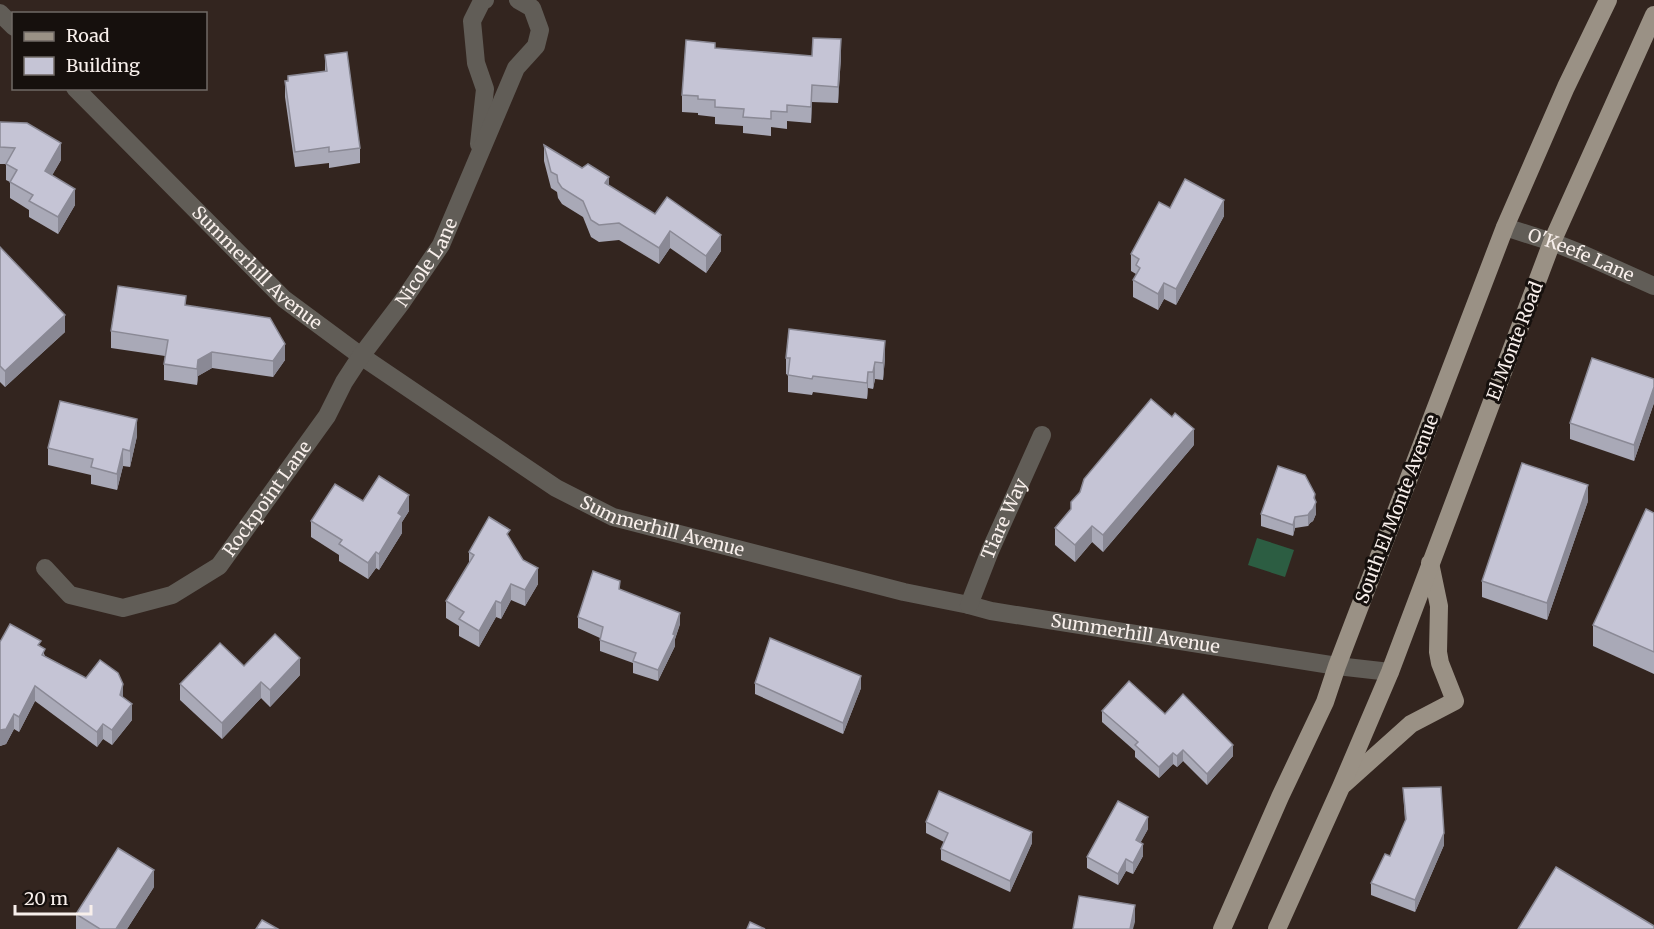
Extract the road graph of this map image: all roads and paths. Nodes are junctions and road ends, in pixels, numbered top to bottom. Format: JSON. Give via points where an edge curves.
{"nodes":[{"id":1,"x":485,"y":0,"type":"edge"},
{"id":2,"x":518,"y":0,"type":"edge"},
{"id":3,"x":1608,"y":0,"type":"edge"},
{"id":4,"x":0,"y":13,"type":"edge"},
{"id":5,"x":1654,"y":15,"type":"edge"},
{"id":6,"x":12,"y":25,"type":"edge"},
{"id":7,"x":77,"y":90,"type":"edge"},
{"id":8,"x":478,"y":160,"type":"junction"},
{"id":9,"x":1505,"y":227,"type":"junction"},
{"id":10,"x":1552,"y":242,"type":"junction"},
{"id":11,"x":1654,"y":286,"type":"edge"},
{"id":12,"x":361,"y":356,"type":"junction"},
{"id":13,"x":1042,"y":435,"type":"dead end"},
{"id":14,"x":1430,"y":563,"type":"junction"},
{"id":15,"x":45,"y":568,"type":"dead end"},
{"id":16,"x":969,"y":605,"type":"junction"},
{"id":17,"x":1336,"y":666,"type":"junction"},
{"id":18,"x":1390,"y":672,"type":"junction"},
{"id":19,"x":1341,"y":787,"type":"junction"},
{"id":20,"x":1222,"y":929,"type":"edge"},
{"id":21,"x":1277,"y":929,"type":"edge"}],
"edges":[{"from":1,"to":8,"type":"street","name":"Nicole Lane","via":[[472,21],[476,63],[485,89]]},
{"from":2,"to":8,"type":"street","name":"Nicole Lane","via":[[532,8],[540,30],[538,38],[516,68]]},
{"from":3,"to":9,"type":"main road","name":"South El Monte Avenue"},
{"from":4,"to":6,"type":"street"},
{"from":5,"to":10,"type":"main road","name":"El Monte Road"},
{"from":7,"to":12,"type":"street","name":"Summerhill Avenue","via":[[285,299]]},
{"from":8,"to":12,"type":"street","name":"Nicole Lane","via":[[441,245]]},
{"from":9,"to":10,"type":"street","name":"O'Keefe Lane"},
{"from":9,"to":17,"type":"main road","name":"South El Monte Avenue"},
{"from":10,"to":11,"type":"street","name":"O'Keefe Lane"},
{"from":10,"to":14,"type":"main road","name":"El Monte Road"},
{"from":12,"to":15,"type":"street","name":"Rockpoint Lane","via":[[327,416],[219,566],[172,595],[123,608],[70,595]]},
{"from":12,"to":16,"type":"street","name":"Summerhill Avenue","via":[[556,489],[613,517]]},
{"from":13,"to":16,"type":"street","name":"Tiare Way"},
{"from":14,"to":18,"type":"main road","name":"El Monte Road"},
{"from":14,"to":19,"type":"main road","via":[[1439,606],[1438,652],[1455,701],[1411,724]]},
{"from":16,"to":17,"type":"street","name":"Summerhill Avenue"},
{"from":17,"to":18,"type":"street","name":"Summerhill Avenue"},
{"from":17,"to":20,"type":"main road","name":"South El Monte Avenue","via":[[1325,702]]},
{"from":18,"to":19,"type":"main road"},
{"from":19,"to":21,"type":"main road"}]}
